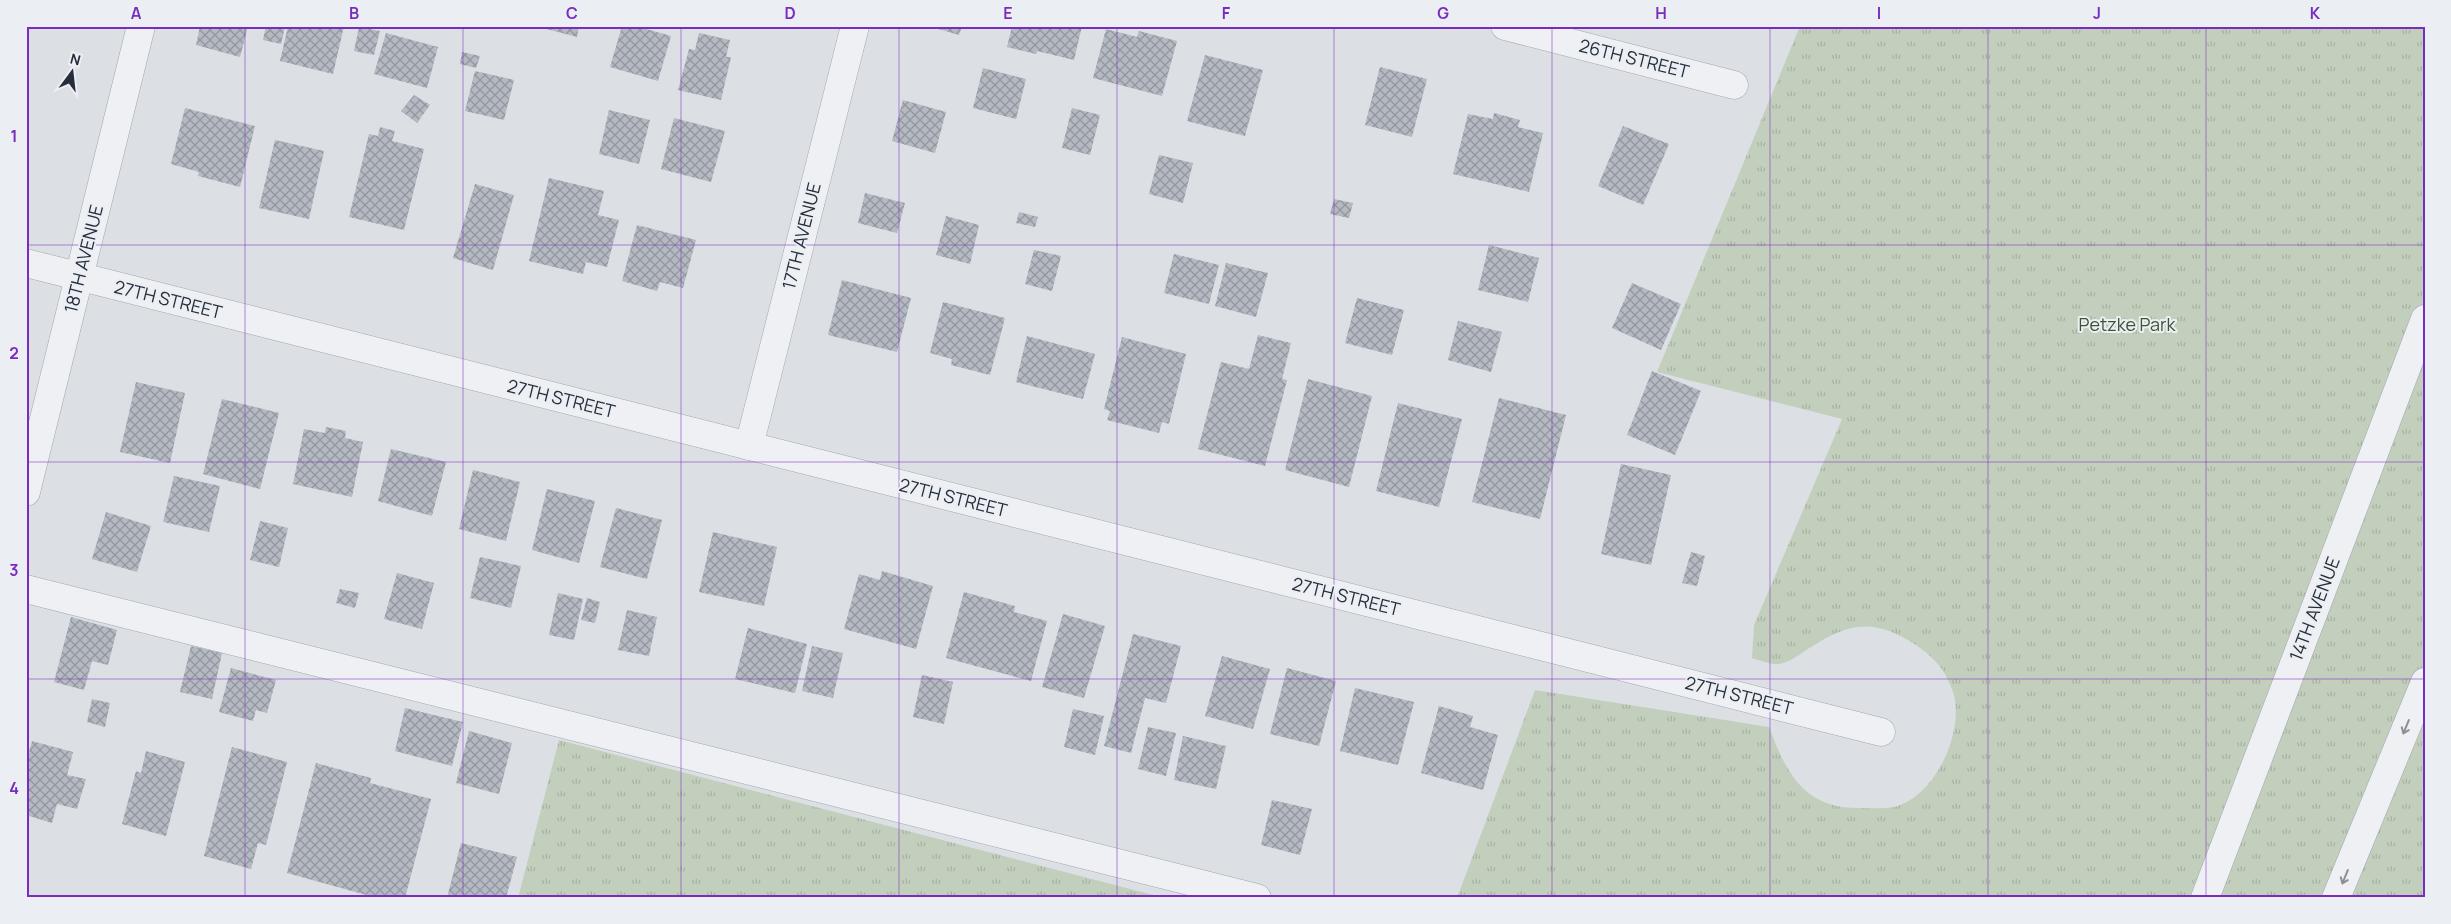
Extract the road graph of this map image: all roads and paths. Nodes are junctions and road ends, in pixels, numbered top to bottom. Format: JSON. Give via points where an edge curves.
{"nodes":[{"id":1,"x":141,"y":26,"type":"edge"},
{"id":2,"x":855,"y":26,"type":"edge"},
{"id":3,"x":1505,"y":26,"type":"edge"},
{"id":4,"x":1734,"y":85,"type":"dead end"},
{"id":5,"x":26,"y":263,"type":"edge"},
{"id":6,"x":80,"y":278,"type":"junction"},
{"id":7,"x":2425,"y":319,"type":"edge"},
{"id":8,"x":749,"y":446,"type":"junction"},
{"id":9,"x":26,"y":492,"type":"edge"},
{"id":10,"x":26,"y":589,"type":"edge"},
{"id":11,"x":2425,"y":682,"type":"edge"},
{"id":12,"x":1881,"y":732,"type":"dead end"},
{"id":13,"x":1257,"y":898,"type":"edge"},
{"id":14,"x":2206,"y":898,"type":"edge"},
{"id":15,"x":2336,"y":898,"type":"edge"}],
"edges":[{"from":1,"to":6,"type":"street","name":"18TH AVENUE"},
{"from":2,"to":8,"type":"street","name":"17TH AVENUE"},
{"from":3,"to":4,"type":"street","name":"26TH STREET"},
{"from":5,"to":6,"type":"street","name":"27TH STREET"},
{"from":6,"to":8,"type":"street","name":"27TH STREET"},
{"from":6,"to":9,"type":"street","name":"18TH AVENUE"},
{"from":7,"to":14,"type":"street","name":"14TH AVENUE"},
{"from":8,"to":12,"type":"street","name":"27TH STREET"},
{"from":10,"to":13,"type":"street"},
{"from":11,"to":15,"type":"street","one_way":true}]}
